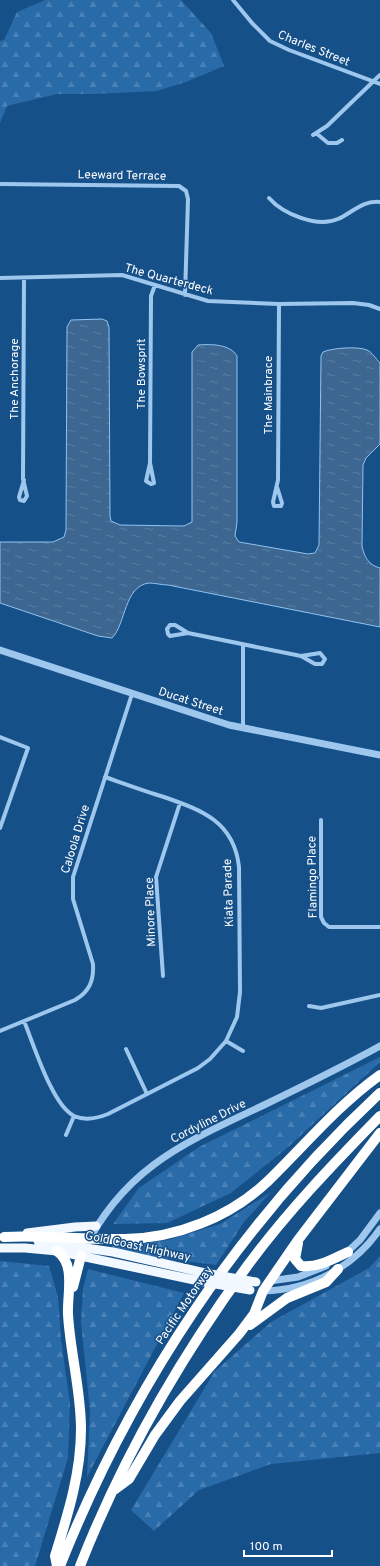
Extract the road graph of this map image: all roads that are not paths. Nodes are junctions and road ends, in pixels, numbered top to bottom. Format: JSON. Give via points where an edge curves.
{"nodes":[{"id":1,"x":234,"y":0,"type":"edge"},
{"id":2,"x":380,"y":75,"type":"edge"},
{"id":3,"x":374,"y":82,"type":"junction"},
{"id":4,"x":380,"y":84,"type":"edge"},
{"id":5,"x":342,"y":140,"type":"dead end"},
{"id":6,"x":0,"y":184,"type":"edge"},
{"id":7,"x":269,"y":198,"type":"dead end"},
{"id":8,"x":380,"y":202,"type":"edge"},
{"id":9,"x":0,"y":278,"type":"edge"},
{"id":10,"x":24,"y":278,"type":"junction"},
{"id":11,"x":155,"y":285,"type":"junction"},
{"id":12,"x":185,"y":295,"type":"junction"},
{"id":13,"x":279,"y":304,"type":"junction"},
{"id":14,"x":380,"y":309,"type":"edge"},
{"id":15,"x":150,"y":463,"type":"dead end"},
{"id":16,"x":24,"y":480,"type":"dead end"},
{"id":17,"x":277,"y":487,"type":"dead end"},
{"id":18,"x":188,"y":633,"type":"junction"},
{"id":19,"x":243,"y":644,"type":"junction"},
{"id":20,"x":0,"y":650,"type":"edge"},
{"id":21,"x":301,"y":656,"type":"junction"},
{"id":22,"x":132,"y":694,"type":"junction"},
{"id":23,"x":243,"y":728,"type":"junction"},
{"id":24,"x":0,"y":737,"type":"edge"},
{"id":25,"x":380,"y":755,"type":"edge"},
{"id":26,"x":105,"y":777,"type":"junction"},
{"id":27,"x":180,"y":803,"type":"junction"},
{"id":28,"x":321,"y":820,"type":"dead end"},
{"id":29,"x":1,"y":823,"type":"edge"},
{"id":30,"x":0,"y":828,"type":"edge"},
{"id":31,"x":380,"y":927,"type":"edge"},
{"id":32,"x":163,"y":976,"type":"dead end"},
{"id":33,"x":380,"y":995,"type":"edge"},
{"id":34,"x":309,"y":1006,"type":"dead end"},
{"id":35,"x":24,"y":1021,"type":"junction"},
{"id":36,"x":0,"y":1031,"type":"edge"},
{"id":37,"x":226,"y":1041,"type":"junction"},
{"id":38,"x":380,"y":1046,"type":"edge"},
{"id":39,"x":126,"y":1049,"type":"dead end"},
{"id":40,"x":243,"y":1051,"type":"dead end"},
{"id":41,"x":380,"y":1075,"type":"edge"},
{"id":42,"x":380,"y":1093,"type":"edge"},
{"id":43,"x":147,"y":1094,"type":"junction"},
{"id":44,"x":74,"y":1116,"type":"junction"},
{"id":45,"x":380,"y":1116,"type":"edge"},
{"id":46,"x":380,"y":1133,"type":"edge"},
{"id":47,"x":66,"y":1135,"type":"dead end"},
{"id":48,"x":380,"y":1213,"type":"edge"},
{"id":49,"x":96,"y":1226,"type":"junction"},
{"id":50,"x":380,"y":1229,"type":"edge"},
{"id":51,"x":2,"y":1237,"type":"edge"},
{"id":52,"x":298,"y":1240,"type":"junction"},
{"id":53,"x":85,"y":1247,"type":"junction"},
{"id":54,"x":0,"y":1248,"type":"edge"},
{"id":55,"x":57,"y":1251,"type":"junction"},
{"id":56,"x":348,"y":1252,"type":"junction"},
{"id":57,"x":338,"y":1269,"type":"junction"},
{"id":58,"x":270,"y":1281,"type":"junction"},
{"id":59,"x":263,"y":1291,"type":"junction"},
{"id":60,"x":68,"y":1313,"type":"junction"},
{"id":61,"x":239,"y":1334,"type":"junction"},
{"id":62,"x":112,"y":1492,"type":"junction"},
{"id":63,"x":57,"y":1566,"type":"edge"},
{"id":64,"x":60,"y":1566,"type":"edge"},
{"id":65,"x":80,"y":1566,"type":"edge"}],
"edges":[{"from":1,"to":3,"type":"street","name":"Charles Street","via":[[270,41]]},
{"from":2,"to":3,"type":"street"},
{"from":3,"to":4,"type":"street","name":"Charles Street"},
{"from":3,"to":5,"type":"street","via":[[315,134],[328,143]]},
{"from":6,"to":12,"type":"street","name":"Leeward Terrace","via":[[179,186],[186,191],[188,200]]},
{"from":7,"to":8,"type":"street","via":[[284,210],[303,218],[326,221],[338,219],[364,203]]},
{"from":9,"to":10,"type":"street","name":"The Quarterdeck"},
{"from":10,"to":11,"type":"street","name":"The Quarterdeck","via":[[114,275]]},
{"from":10,"to":16,"type":"street","name":"The Anchorage"},
{"from":11,"to":12,"type":"street","name":"The Quarterdeck"},
{"from":11,"to":15,"type":"street","name":"The Bowsprit","via":[[151,296]]},
{"from":12,"to":13,"type":"street","name":"The Quarterdeck","via":[[208,301]]},
{"from":13,"to":14,"type":"street","name":"The Quarterdeck","via":[[353,303]]},
{"from":13,"to":17,"type":"street","name":"The Mainbrace"},
{"from":18,"to":18,"type":"street","via":[[170,636],[167,629],[175,626]]},
{"from":18,"to":19,"type":"street"},
{"from":19,"to":21,"type":"street"},
{"from":19,"to":23,"type":"street"},
{"from":20,"to":22,"type":"street","name":"Ducat Street"},
{"from":21,"to":21,"type":"street","via":[[320,653],[325,659],[318,665]]},
{"from":22,"to":23,"type":"street","name":"Ducat Street"},
{"from":22,"to":26,"type":"street","name":"Caloola Drive"},
{"from":23,"to":25,"type":"street","name":"Ducat Street"},
{"from":24,"to":29,"type":"street","via":[[28,748]]},
{"from":26,"to":27,"type":"street","name":"Kiata Parade"},
{"from":26,"to":35,"type":"street","name":"Caloola Drive","via":[[73,877],[73,899],[93,964],[91,985],[84,995],[75,1000]]},
{"from":27,"to":32,"type":"street","name":"Minore Place","via":[[156,877]]},
{"from":27,"to":37,"type":"street","name":"Kiata Parade","via":[[200,810],[217,821],[230,838],[238,858],[239,1004],[237,1018]]},
{"from":28,"to":31,"type":"street","name":"Flamingo Place","via":[[321,917],[324,924],[330,927]]},
{"from":29,"to":30,"type":"street"},
{"from":33,"to":34,"type":"street","via":[[321,1008]]},
{"from":35,"to":36,"type":"street","name":"Caloola Drive"},
{"from":35,"to":44,"type":"street","via":[[54,1094],[63,1108]]},
{"from":37,"to":40,"type":"street"},
{"from":37,"to":43,"type":"street","name":"Kiata Parade","via":[[198,1068]]},
{"from":38,"to":49,"type":"street","name":"Cordyline Drive","via":[[174,1151],[137,1177]]},
{"from":39,"to":43,"type":"street"},
{"from":41,"to":53,"type":"highway","via":[[313,1135],[266,1182],[240,1203],[190,1227],[155,1236]]},
{"from":42,"to":64,"type":"highway","name":"Pacific Motorway","via":[[333,1139],[282,1196],[232,1257],[176,1337],[117,1440],[78,1520]]},
{"from":43,"to":44,"type":"street","name":"Kiata Parade","via":[[102,1116]]},
{"from":44,"to":47,"type":"street"},
{"from":45,"to":62,"type":"highway","via":[[292,1210],[248,1265],[191,1348],[144,1429]]},
{"from":46,"to":52,"type":"highway"},
{"from":48,"to":56,"type":"street"},
{"from":49,"to":51,"type":"highway","via":[[75,1226]]},
{"from":49,"to":53,"type":"street","name":"Cordyline Drive"},
{"from":50,"to":57,"type":"street","via":[[359,1254]]},
{"from":51,"to":53,"type":"highway"},
{"from":52,"to":56,"type":"highway","via":[[295,1259],[301,1266],[323,1264]]},
{"from":52,"to":58,"type":"highway"},
{"from":53,"to":55,"type":"highway","name":"Gold Coast Highway"},
{"from":53,"to":58,"type":"highway","name":"Gold Coast Highway","bridge":true,"via":[[205,1273],[256,1282]]},
{"from":53,"to":59,"type":"highway","name":"Gold Coast Highway","bridge":true,"via":[[199,1281]]},
{"from":53,"to":60,"type":"highway"},
{"from":54,"to":55,"type":"highway","name":"Gold Coast Highway"},
{"from":55,"to":60,"type":"highway","via":[[67,1263]]},
{"from":56,"to":58,"type":"street","via":[[311,1273]]},
{"from":57,"to":59,"type":"street","via":[[299,1286]]},
{"from":57,"to":61,"type":"highway","via":[[332,1278],[323,1284],[273,1306]]},
{"from":58,"to":59,"type":"highway"},
{"from":59,"to":61,"type":"highway","via":[[257,1309]]},
{"from":60,"to":63,"type":"highway","via":[[79,1391],[81,1429],[76,1481],[56,1556]]},
{"from":61,"to":62,"type":"highway","via":[[180,1401],[128,1479]]},
{"from":62,"to":65,"type":"highway"}]}
